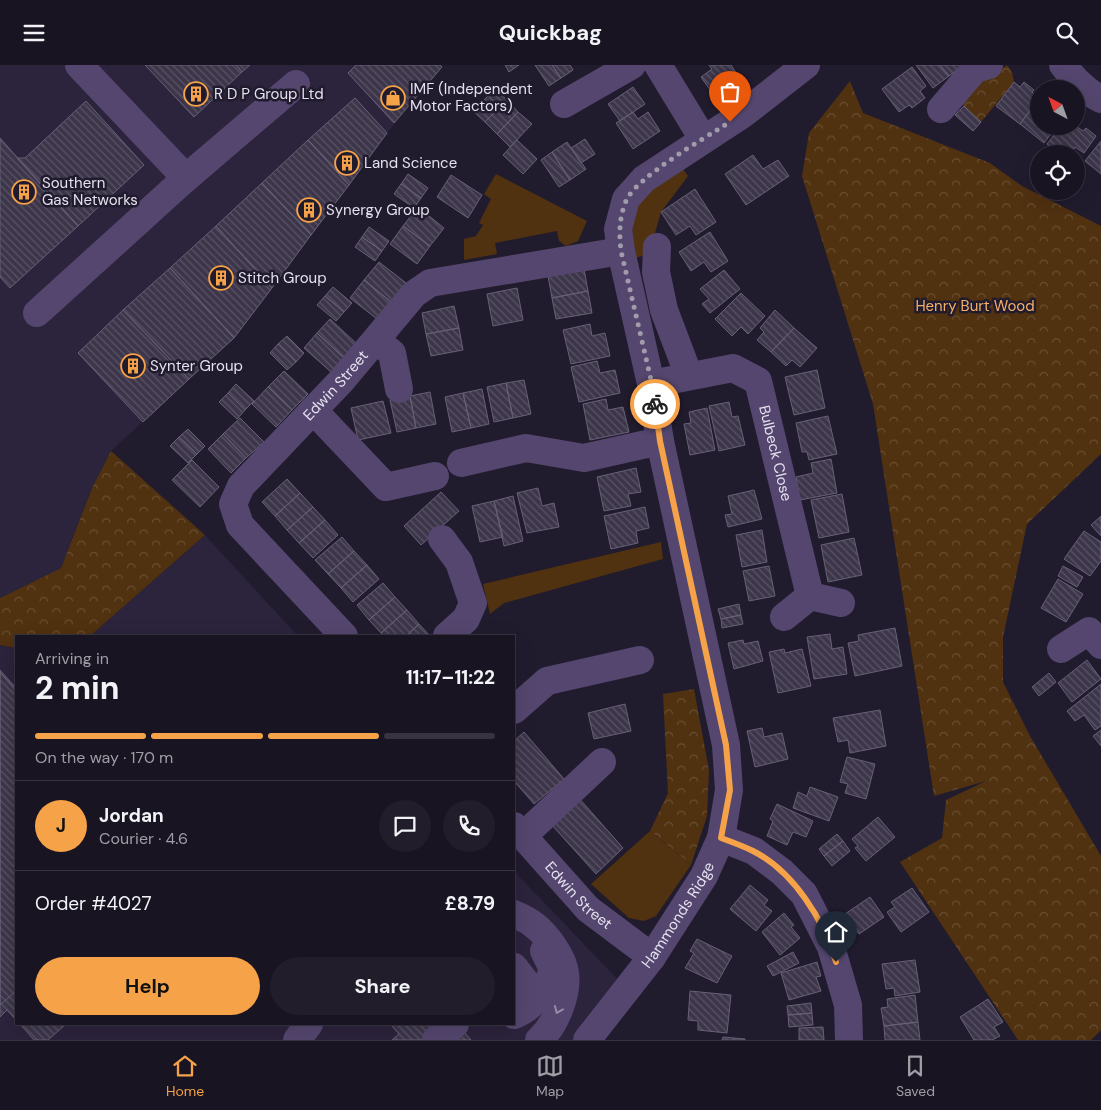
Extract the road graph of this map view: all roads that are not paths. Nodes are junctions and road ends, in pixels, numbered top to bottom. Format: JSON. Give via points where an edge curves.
{"nodes":[{"id":1,"x":79,"y":65,"type":"edge"},
{"id":2,"x":632,"y":65,"type":"edge"},
{"id":3,"x":658,"y":65,"type":"edge"},
{"id":4,"x":806,"y":65,"type":"edge"},
{"id":5,"x":990,"y":65,"type":"edge"},
{"id":6,"x":1063,"y":65,"type":"edge"},
{"id":7,"x":296,"y":84,"type":"dead end"},
{"id":8,"x":1101,"y":99,"type":"edge"},
{"id":9,"x":564,"y":105,"type":"dead end"},
{"id":10,"x":941,"y":109,"type":"dead end"},
{"id":11,"x":703,"y":139,"type":"junction"},
{"id":12,"x":186,"y":178,"type":"junction"},
{"id":13,"x":656,"y":247,"type":"dead end"},
{"id":14,"x":621,"y":251,"type":"junction"},
{"id":15,"x":37,"y":313,"type":"dead end"},
{"id":16,"x":376,"y":340,"type":"junction"},
{"id":17,"x":689,"y":376,"type":"junction"},
{"id":18,"x":652,"y":384,"type":"junction"},
{"id":19,"x":399,"y":389,"type":"dead end"},
{"id":20,"x":313,"y":410,"type":"junction"},
{"id":21,"x":660,"y":441,"type":"junction"},
{"id":22,"x":461,"y":463,"type":"dead end"},
{"id":23,"x":435,"y":477,"type":"dead end"},
{"id":24,"x":442,"y":539,"type":"dead end"},
{"id":25,"x":810,"y":596,"type":"junction"},
{"id":26,"x":841,"y":603,"type":"dead end"},
{"id":27,"x":784,"y":617,"type":"dead end"},
{"id":28,"x":1097,"y":631,"type":"edge"},
{"id":29,"x":343,"y":635,"type":"edge"},
{"id":30,"x":448,"y":635,"type":"edge"},
{"id":31,"x":1061,"y":649,"type":"dead end"},
{"id":32,"x":640,"y":660,"type":"dead end"},
{"id":33,"x":515,"y":709,"type":"edge"},
{"id":34,"x":602,"y":763,"type":"dead end"},
{"id":35,"x":518,"y":831,"type":"edge"},
{"id":36,"x":721,"y":838,"type":"junction"},
{"id":37,"x":515,"y":915,"type":"edge"},
{"id":38,"x":515,"y":916,"type":"edge"},
{"id":39,"x":652,"y":957,"type":"junction"},
{"id":40,"x":515,"y":968,"type":"edge"},
{"id":41,"x":522,"y":1011,"type":"edge"},
{"id":42,"x":308,"y":1025,"type":"edge"},
{"id":43,"x":315,"y":1025,"type":"edge"},
{"id":44,"x":454,"y":1025,"type":"edge"},
{"id":45,"x":297,"y":1040,"type":"edge"},
{"id":46,"x":315,"y":1040,"type":"edge"},
{"id":47,"x":436,"y":1040,"type":"edge"},
{"id":48,"x":539,"y":1040,"type":"edge"},
{"id":49,"x":587,"y":1040,"type":"edge"},
{"id":50,"x":849,"y":1040,"type":"edge"}],
"edges":[{"from":1,"to":12,"type":"street"},
{"from":2,"to":9,"type":"street"},
{"from":3,"to":11,"type":"street"},
{"from":4,"to":11,"type":"street","name":"Hammonds Ridge","via":[[744,114]]},
{"from":5,"to":10,"type":"street","via":[[975,69]]},
{"from":6,"to":8,"type":"street"},
{"from":7,"to":12,"type":"street"},
{"from":11,"to":14,"type":"street","name":"Hammonds Ridge","via":[[644,179],[626,199],[618,229]]},
{"from":12,"to":15,"type":"street"},
{"from":13,"to":17,"type":"street","via":[[656,272],[664,310]]},
{"from":14,"to":16,"type":"street","name":"Edwin Street","via":[[430,283],[414,294]]},
{"from":14,"to":18,"type":"street","name":"Hammonds Ridge"},
{"from":16,"to":19,"type":"street","via":[[392,353]]},
{"from":16,"to":20,"type":"street","name":"Edwin Street"},
{"from":17,"to":18,"type":"street","name":"Bulbeck Close"},
{"from":17,"to":25,"type":"street","name":"Bulbeck Close","via":[[733,368],[758,381]]},
{"from":18,"to":21,"type":"street","name":"Hammonds Ridge"},
{"from":20,"to":23,"type":"street","via":[[386,487]]},
{"from":20,"to":29,"type":"street","name":"Edwin Street","via":[[241,486],[233,504],[240,525]]},
{"from":21,"to":22,"type":"street","via":[[584,458],[526,448]]},
{"from":21,"to":36,"type":"street","name":"Hammonds Ridge","via":[[726,745],[730,790]]},
{"from":24,"to":30,"type":"street","via":[[459,562],[473,603],[466,619]]},
{"from":25,"to":26,"type":"street"},
{"from":25,"to":27,"type":"street"},
{"from":28,"to":31,"type":"street"},
{"from":32,"to":33,"type":"street","via":[[547,681]]},
{"from":34,"to":35,"type":"street"},
{"from":35,"to":39,"type":"street","name":"Edwin Street","via":[[588,909]]},
{"from":36,"to":39,"type":"street","name":"Hammonds Ridge","via":[[704,876]]},
{"from":36,"to":50,"type":"street","via":[[754,851],[804,894],[832,947],[848,1005]]},
{"from":37,"to":48,"type":"street","one_way":true,"via":[[535,925],[543,934],[565,974],[560,1008]]},
{"from":38,"to":41,"type":"street","via":[[552,967],[548,981]]},
{"from":39,"to":49,"type":"street","name":"Hammonds Ridge"},
{"from":40,"to":41,"type":"street","via":[[528,985]]},
{"from":42,"to":45,"type":"street"},
{"from":43,"to":46,"type":"street"},
{"from":44,"to":47,"type":"street"}]}
